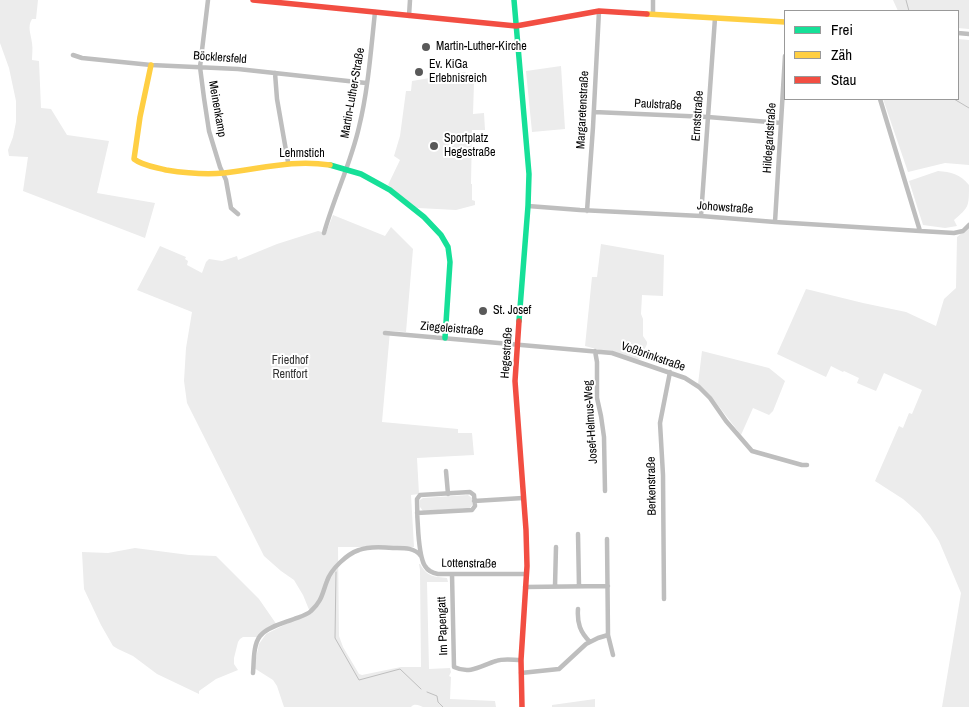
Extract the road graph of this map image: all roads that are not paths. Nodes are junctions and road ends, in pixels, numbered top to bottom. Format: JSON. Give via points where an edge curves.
{"nodes":[{"id":1,"x":208,"y":0,"type":"edge"},
{"id":2,"x":254,"y":0,"type":"edge"},
{"id":3,"x":410,"y":0,"type":"edge"},
{"id":4,"x":514,"y":0,"type":"edge"},
{"id":5,"x":653,"y":0,"type":"edge"},
{"id":6,"x":281,"y":1,"type":"edge"},
{"id":7,"x":599,"y":11,"type":"junction"},
{"id":8,"x":375,"y":12,"type":"junction"},
{"id":9,"x":652,"y":14,"type":"junction"},
{"id":10,"x":409,"y":16,"type":"junction"},
{"id":11,"x":715,"y":18,"type":"junction"},
{"id":12,"x":784,"y":22,"type":"edge"},
{"id":13,"x":516,"y":26,"type":"junction"},
{"id":14,"x":73,"y":55,"type":"dead end"},
{"id":15,"x":151,"y":65,"type":"junction"},
{"id":16,"x":200,"y":67,"type":"junction"},
{"id":17,"x":275,"y":73,"type":"junction"},
{"id":18,"x":784,"y":73,"type":"edge"},
{"id":19,"x":366,"y":83,"type":"junction"},
{"id":20,"x":880,"y":100,"type":"edge"},
{"id":21,"x":594,"y":112,"type":"junction"},
{"id":22,"x":708,"y":117,"type":"junction"},
{"id":23,"x":781,"y":123,"type":"junction"},
{"id":24,"x":288,"y":162,"type":"junction"},
{"id":25,"x":347,"y":168,"type":"junction"},
{"id":26,"x":224,"y":173,"type":"junction"},
{"id":27,"x":528,"y":206,"type":"junction"},
{"id":28,"x":587,"y":210,"type":"junction"},
{"id":29,"x":238,"y":214,"type":"dead end"},
{"id":30,"x":702,"y":216,"type":"junction"},
{"id":31,"x":775,"y":222,"type":"junction"},
{"id":32,"x":969,"y":225,"type":"edge"},
{"id":33,"x":920,"y":231,"type":"junction"},
{"id":34,"x":324,"y":233,"type":"dead end"},
{"id":35,"x":385,"y":333,"type":"dead end"},
{"id":36,"x":445,"y":338,"type":"junction"},
{"id":37,"x":518,"y":345,"type":"junction"},
{"id":38,"x":595,"y":351,"type":"junction"},
{"id":39,"x":670,"y":372,"type":"junction"},
{"id":40,"x":807,"y":465,"type":"dead end"},
{"id":41,"x":446,"y":471,"type":"dead end"},
{"id":42,"x":605,"y":490,"type":"dead end"},
{"id":43,"x":448,"y":494,"type":"junction"},
{"id":44,"x":523,"y":498,"type":"junction"},
{"id":45,"x":474,"y":501,"type":"junction"},
{"id":46,"x":417,"y":513,"type":"junction"},
{"id":47,"x":578,"y":534,"type":"dead end"},
{"id":48,"x":607,"y":539,"type":"dead end"},
{"id":49,"x":556,"y":547,"type":"dead end"},
{"id":50,"x":421,"y":556,"type":"junction"},
{"id":51,"x":452,"y":574,"type":"junction"},
{"id":52,"x":526,"y":574,"type":"junction"},
{"id":53,"x":556,"y":586,"type":"junction"},
{"id":54,"x":579,"y":586,"type":"junction"},
{"id":55,"x":608,"y":586,"type":"junction"},
{"id":56,"x":525,"y":587,"type":"junction"},
{"id":57,"x":664,"y":599,"type":"dead end"},
{"id":58,"x":578,"y":609,"type":"dead end"},
{"id":59,"x":608,"y":634,"type":"junction"},
{"id":60,"x":588,"y":643,"type":"junction"},
{"id":61,"x":613,"y":655,"type":"dead end"},
{"id":62,"x":521,"y":660,"type":"junction"},
{"id":63,"x":253,"y":673,"type":"dead end"},
{"id":64,"x":521,"y":673,"type":"junction"},
{"id":65,"x":522,"y":707,"type":"edge"}],
"edges":[{"from":1,"to":16,"type":"street","name":"Meinenkamp"},
{"from":2,"to":6,"type":"street"},
{"from":3,"to":10,"type":"street"},
{"from":4,"to":13,"type":"street","name":"Hegestraße"},
{"from":5,"to":9,"type":"street"},
{"from":6,"to":8,"type":"street"},
{"from":7,"to":9,"type":"street"},
{"from":7,"to":13,"type":"street"},
{"from":7,"to":21,"type":"street","name":"Margaretenstraße"},
{"from":8,"to":10,"type":"street"},
{"from":8,"to":19,"type":"street","name":"Martin-Luther-Straße"},
{"from":9,"to":11,"type":"street"},
{"from":10,"to":13,"type":"street"},
{"from":11,"to":12,"type":"street"},
{"from":11,"to":22,"type":"street","name":"Ernststraße"},
{"from":13,"to":27,"type":"street","name":"Hegestraße","via":[[529,174]]},
{"from":14,"to":15,"type":"street","name":"Böcklersfeld"},
{"from":15,"to":16,"type":"street","name":"Böcklersfeld"},
{"from":15,"to":26,"type":"street","name":"Lehmstich","via":[[134,160],[177,171]]},
{"from":16,"to":17,"type":"street","name":"Böcklersfeld"},
{"from":16,"to":26,"type":"street","name":"Meinenkamp","via":[[209,131]]},
{"from":17,"to":19,"type":"street","name":"Böcklersfeld"},
{"from":17,"to":24,"type":"street"},
{"from":18,"to":23,"type":"street","name":"Hildegardstraße"},
{"from":19,"to":25,"type":"street","name":"Martin-Luther-Straße","via":[[360,126]]},
{"from":20,"to":33,"type":"street"},
{"from":21,"to":22,"type":"street","name":"Paulstraße"},
{"from":21,"to":28,"type":"street","name":"Margaretenstraße"},
{"from":22,"to":23,"type":"street","name":"Paulstraße"},
{"from":22,"to":30,"type":"street","name":"Ernststraße"},
{"from":23,"to":31,"type":"street","name":"Hildegardstraße"},
{"from":24,"to":25,"type":"street","name":"Lehmstich"},
{"from":24,"to":26,"type":"street","name":"Lehmstich"},
{"from":25,"to":34,"type":"street","name":"Martin-Luther-Straße"},
{"from":25,"to":36,"type":"street","name":"Lehmstich","via":[[387,188],[431,224],[444,239],[451,260]]},
{"from":26,"to":29,"type":"street","name":"Meinenkamp","via":[[230,208]]},
{"from":27,"to":28,"type":"street","name":"Johowstraße"},
{"from":27,"to":37,"type":"street","name":"Hegestraße"},
{"from":28,"to":30,"type":"street","name":"Johowstraße"},
{"from":30,"to":31,"type":"street","name":"Johowstraße"},
{"from":31,"to":33,"type":"street","name":"Johowstraße"},
{"from":32,"to":33,"type":"street","name":"Johowstraße","via":[[954,233]]},
{"from":35,"to":36,"type":"street","name":"Ziegeleistraße"},
{"from":36,"to":37,"type":"street","name":"Ziegeleistraße"},
{"from":37,"to":38,"type":"street","name":"Voßbrinkstraße"},
{"from":37,"to":44,"type":"street","name":"Hegestraße","via":[[514,381]]},
{"from":38,"to":39,"type":"street","name":"Voßbrinkstraße","via":[[612,353]]},
{"from":38,"to":42,"type":"street","name":"Josef-Helmus-Weg","via":[[597,398],[604,437]]},
{"from":39,"to":40,"type":"street","name":"Voßbrinkstraße","via":[[699,387],[752,450]]},
{"from":39,"to":57,"type":"street","name":"Berkenstraße","via":[[660,423]]},
{"from":41,"to":43,"type":"street"},
{"from":43,"to":45,"type":"street","via":[[470,492]]},
{"from":43,"to":46,"type":"street","via":[[420,495],[416,499]]},
{"from":44,"to":45,"type":"street"},
{"from":44,"to":52,"type":"street","name":"Hegestraße"},
{"from":45,"to":46,"type":"street","via":[[472,510]]},
{"from":46,"to":50,"type":"street"},
{"from":47,"to":54,"type":"street"},
{"from":48,"to":55,"type":"street"},
{"from":49,"to":53,"type":"street"},
{"from":50,"to":51,"type":"street","name":"Lottenstraße","via":[[430,572]]},
{"from":50,"to":63,"type":"street","name":"Lottenstraße","via":[[409,548],[371,548],[350,555],[333,569],[321,599],[310,612],[261,636]]},
{"from":51,"to":52,"type":"street","name":"Lottenstraße"},
{"from":51,"to":62,"type":"street","name":"Im Papengatt","via":[[454,667],[459,670],[476,669],[504,659]]},
{"from":52,"to":56,"type":"street","name":"Hegestraße"},
{"from":53,"to":54,"type":"street"},
{"from":53,"to":56,"type":"street"},
{"from":54,"to":55,"type":"street"},
{"from":55,"to":59,"type":"street"},
{"from":56,"to":62,"type":"street","name":"Hegestraße"},
{"from":58,"to":60,"type":"street","via":[[579,626]]},
{"from":59,"to":60,"type":"street"},
{"from":59,"to":61,"type":"street"},
{"from":60,"to":64,"type":"street","via":[[559,669]]},
{"from":62,"to":64,"type":"street","name":"Hegestraße"},
{"from":64,"to":65,"type":"street","name":"Hegestraße"}]}
